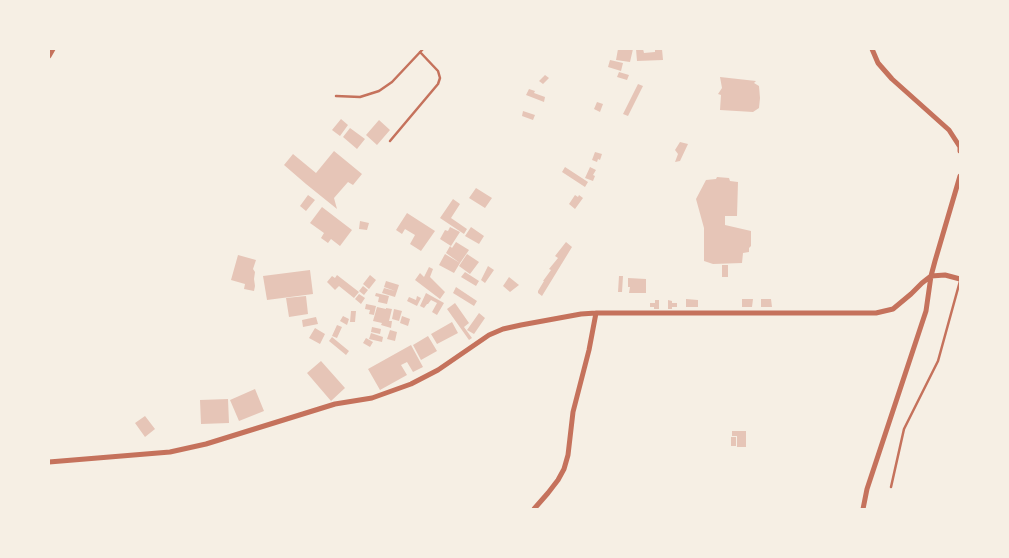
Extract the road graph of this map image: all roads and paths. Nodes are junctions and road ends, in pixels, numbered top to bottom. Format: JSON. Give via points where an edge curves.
{"nodes":[{"id":1,"x":53,"y":49,"type":"edge"},
{"id":2,"x":872,"y":49,"type":"edge"},
{"id":3,"x":421,"y":50,"type":"edge"},
{"id":4,"x":49,"y":56,"type":"edge"},
{"id":5,"x":336,"y":96,"type":"dead end"},
{"id":6,"x":390,"y":141,"type":"dead end"},
{"id":7,"x":960,"y":151,"type":"edge"},
{"id":8,"x":960,"y":176,"type":"edge"},
{"id":9,"x":931,"y":276,"type":"junction"},
{"id":10,"x":960,"y":280,"type":"edge"},
{"id":11,"x":596,"y":313,"type":"junction"},
{"id":12,"x":49,"y":462,"type":"edge"},
{"id":13,"x":891,"y":487,"type":"dead end"},
{"id":14,"x":534,"y":509,"type":"edge"},
{"id":15,"x":863,"y":509,"type":"edge"}],
"edges":[{"from":1,"to":4,"type":"street"},
{"from":2,"to":7,"type":"street","via":[[878,63],[892,79],[949,130]]},
{"from":3,"to":5,"type":"lane","via":[[392,82],[379,91],[360,96]]},
{"from":3,"to":6,"type":"lane","via":[[438,71],[438,84]]},
{"from":8,"to":9,"type":"street"},
{"from":9,"to":10,"type":"street"},
{"from":9,"to":11,"type":"street","via":[[893,309],[876,313]]},
{"from":9,"to":15,"type":"street","via":[[926,311]]},
{"from":10,"to":13,"type":"lane","via":[[938,361],[904,429]]},
{"from":11,"to":12,"type":"street","via":[[503,330],[489,335],[438,370],[388,393],[335,404],[206,444],[170,452]]},
{"from":11,"to":14,"type":"street","via":[[573,412],[564,469]]}]}
